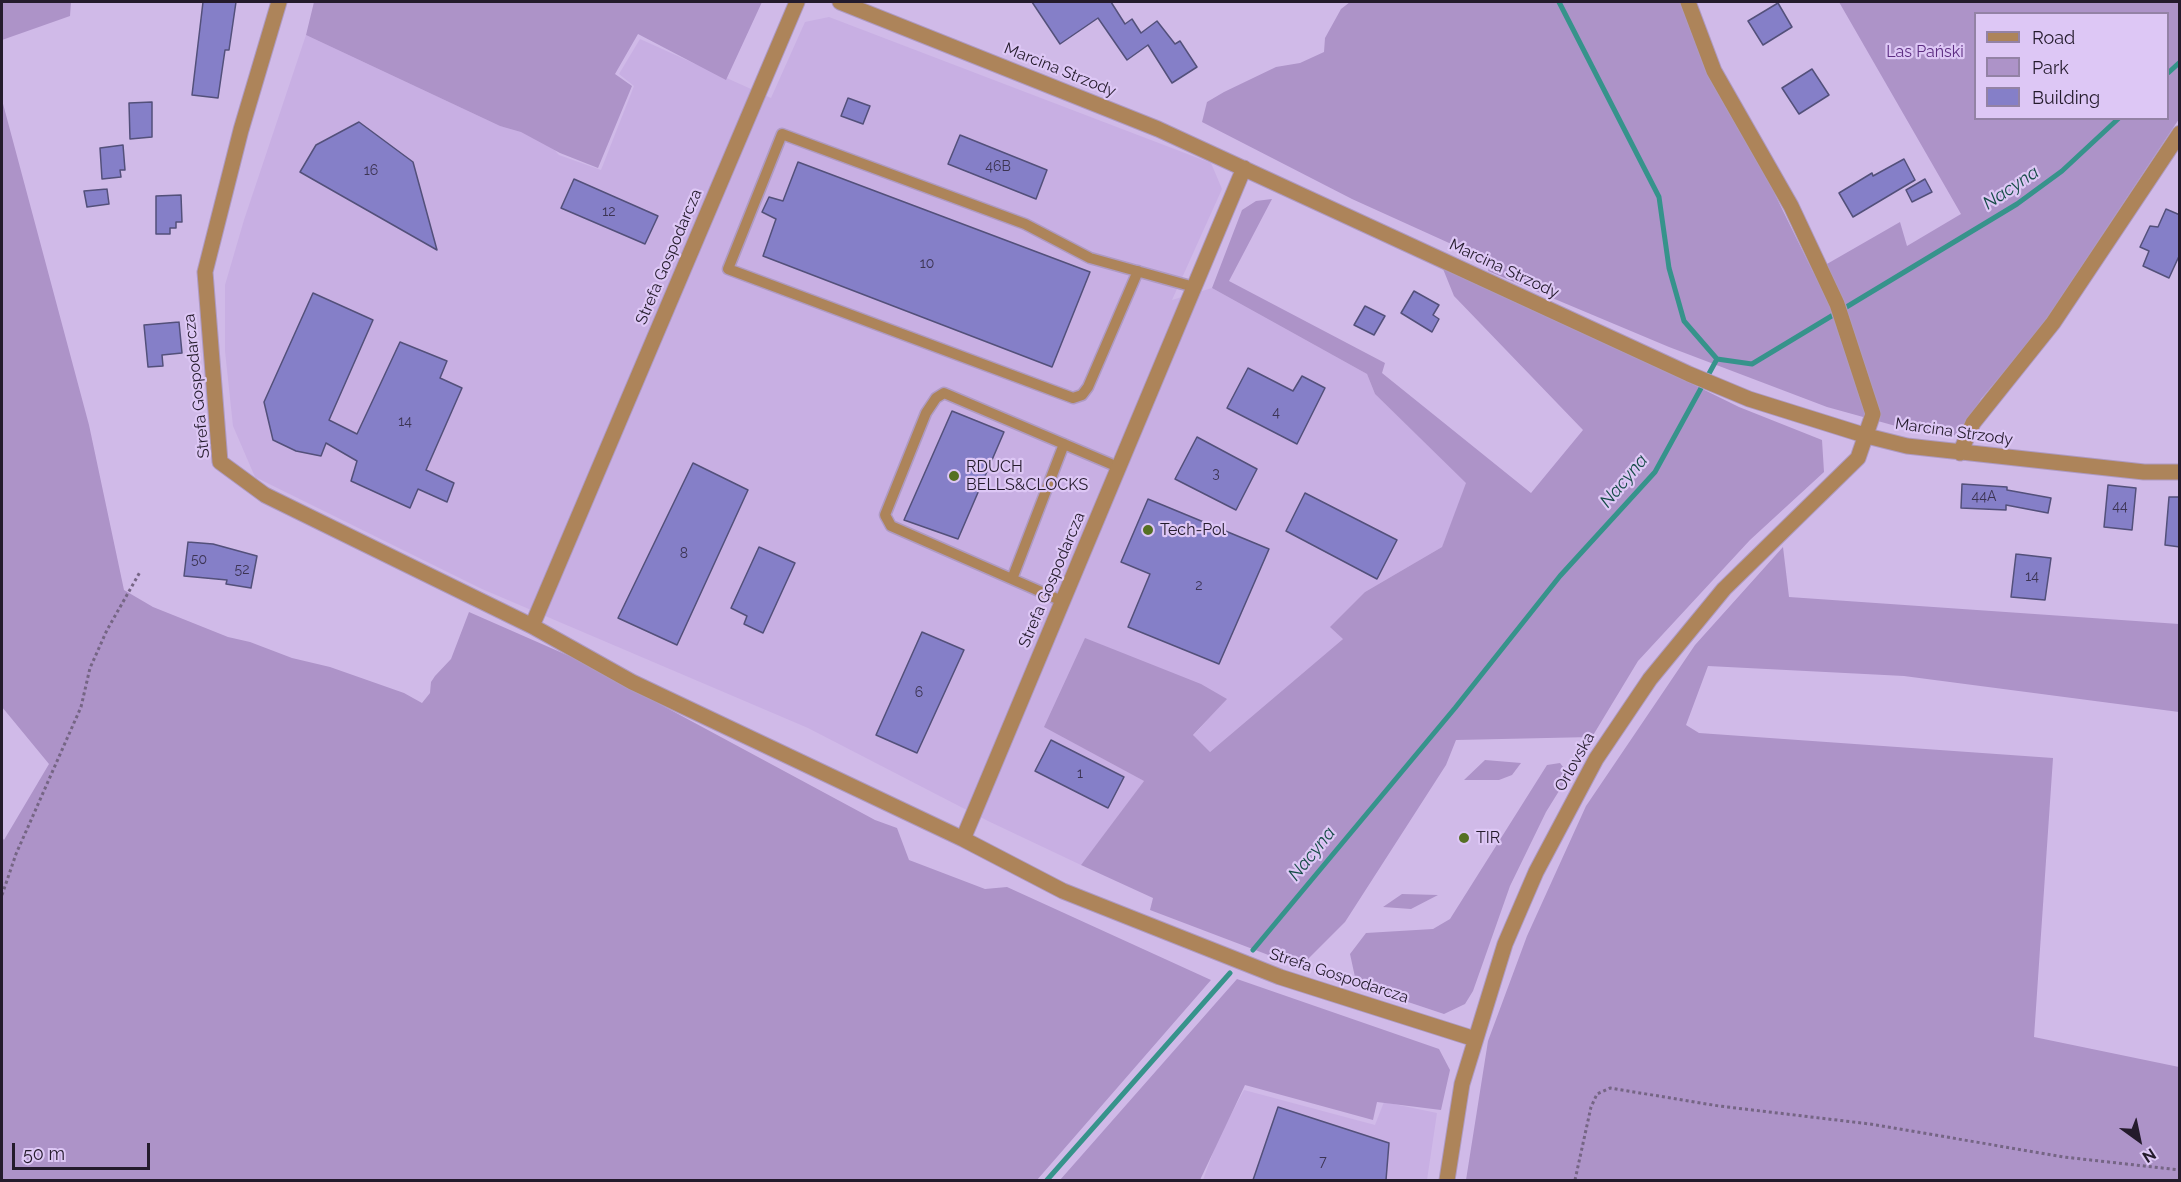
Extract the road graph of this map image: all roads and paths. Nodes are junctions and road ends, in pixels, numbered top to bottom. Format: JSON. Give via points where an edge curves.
{"nodes":[{"id":1,"x":279,"y":2,"type":"edge"},
{"id":2,"x":797,"y":2,"type":"edge"},
{"id":3,"x":840,"y":2,"type":"edge"},
{"id":4,"x":1688,"y":2,"type":"edge"},
{"id":5,"x":2180,"y":133,"type":"edge"},
{"id":6,"x":1244,"y":168,"type":"junction"},
{"id":7,"x":1138,"y":271,"type":"junction"},
{"id":8,"x":1194,"y":287,"type":"junction"},
{"id":9,"x":1867,"y":436,"type":"junction"},
{"id":10,"x":1064,"y":444,"type":"junction"},
{"id":11,"x":1959,"y":453,"type":"junction"},
{"id":12,"x":1118,"y":467,"type":"junction"},
{"id":13,"x":2180,"y":472,"type":"edge"},
{"id":14,"x":140,"y":572,"type":"dead end"},
{"id":15,"x":1012,"y":579,"type":"junction"},
{"id":16,"x":1062,"y":601,"type":"junction"},
{"id":17,"x":532,"y":626,"type":"junction"},
{"id":18,"x":963,"y":839,"type":"junction"},
{"id":19,"x":2,"y":895,"type":"edge"},
{"id":20,"x":1475,"y":1039,"type":"junction"},
{"id":21,"x":2180,"y":1170,"type":"edge"},
{"id":22,"x":1447,"y":1180,"type":"edge"},
{"id":23,"x":1575,"y":1180,"type":"edge"}],
"edges":[{"from":1,"to":17,"type":"street","name":"Strefa Gospodarcza","via":[[205,272],[219,462],[265,495]]},
{"from":2,"to":17,"type":"street","name":"Strefa Gospodarcza"},
{"from":3,"to":6,"type":"street","name":"Marcina Strzody"},
{"from":4,"to":9,"type":"street","name":"Orlovska","via":[[1714,71],[1791,206],[1840,311],[1873,414]]},
{"from":5,"to":11,"type":"street","via":[[2053,323],[1973,423]]},
{"from":6,"to":8,"type":"street","name":"Strefa Gospodarcza"},
{"from":6,"to":9,"type":"street","name":"Marcina Strzody","via":[[1689,374],[1749,399]]},
{"from":7,"to":7,"type":"lane","via":[[1090,258],[1025,224],[782,134],[728,269],[1073,398],[1088,387]]},
{"from":7,"to":8,"type":"lane"},
{"from":8,"to":12,"type":"street","name":"Strefa Gospodarcza"},
{"from":9,"to":11,"type":"street","name":"Marcina Strzody"},
{"from":9,"to":20,"type":"street","name":"Orlovska","via":[[1850,469],[1724,589],[1619,723],[1536,872],[1504,944]]},
{"from":10,"to":12,"type":"lane"},
{"from":10,"to":15,"type":"lane"},
{"from":10,"to":15,"type":"lane","via":[[944,393],[926,413],[885,515],[891,526]]},
{"from":11,"to":13,"type":"street","name":"Marcina Strzody"},
{"from":12,"to":16,"type":"street","name":"Strefa Gospodarcza"},
{"from":14,"to":19,"type":"path","via":[[90,668],[81,708],[16,854]]},
{"from":15,"to":16,"type":"lane"},
{"from":16,"to":18,"type":"street","name":"Strefa Gospodarcza"},
{"from":17,"to":18,"type":"street","name":"Strefa Gospodarcza","via":[[632,682]]},
{"from":18,"to":20,"type":"street","name":"Strefa Gospodarcza","via":[[1063,891],[1280,977]]},
{"from":20,"to":22,"type":"street","name":"Orlovska","via":[[1462,1084]]},
{"from":21,"to":23,"type":"path","via":[[2064,1157],[1870,1124],[1610,1088],[1597,1094],[1591,1107]]}]}
